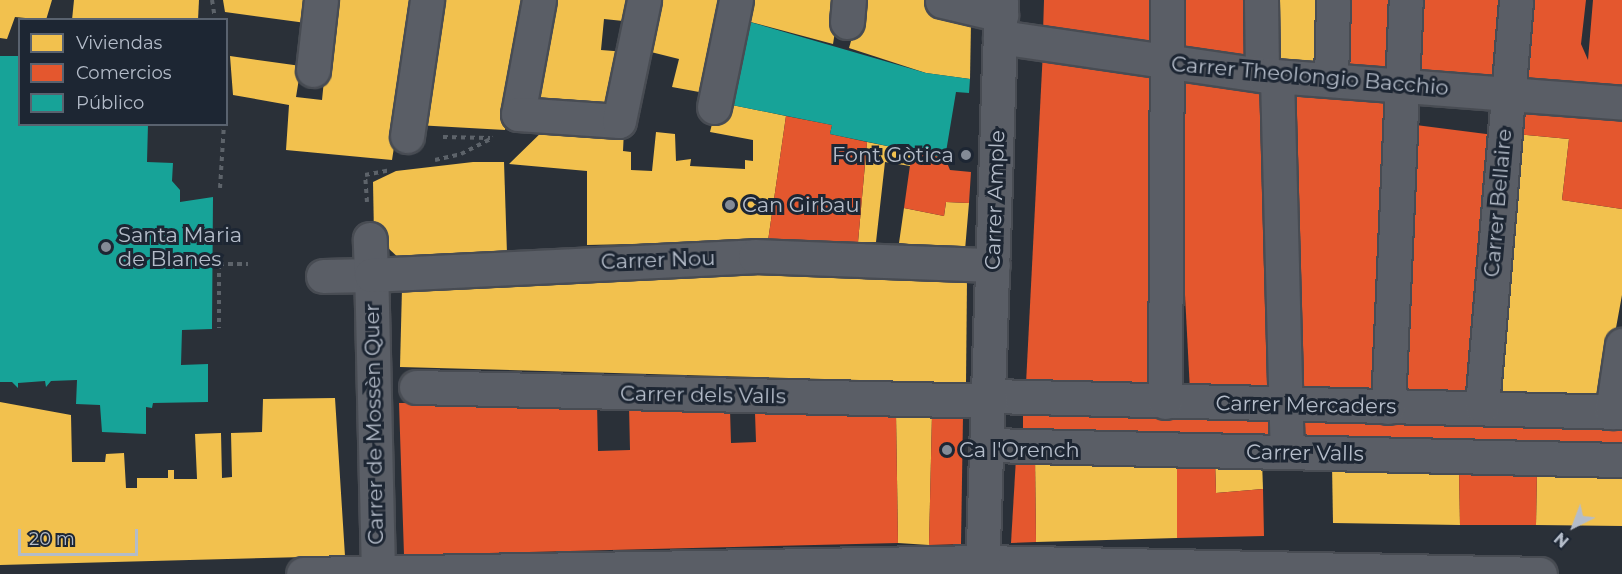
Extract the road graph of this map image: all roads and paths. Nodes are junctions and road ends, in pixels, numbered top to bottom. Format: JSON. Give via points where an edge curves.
{"nodes":[{"id":1,"x":212,"y":0,"type":"edge"},
{"id":2,"x":321,"y":0,"type":"edge"},
{"id":3,"x":428,"y":0,"type":"edge"},
{"id":4,"x":539,"y":0,"type":"edge"},
{"id":5,"x":644,"y":0,"type":"edge"},
{"id":6,"x":736,"y":0,"type":"edge"},
{"id":7,"x":1167,"y":0,"type":"edge"},
{"id":8,"x":1261,"y":0,"type":"edge"},
{"id":9,"x":1333,"y":0,"type":"edge"},
{"id":10,"x":1406,"y":0,"type":"edge"},
{"id":11,"x":1516,"y":0,"type":"edge"},
{"id":12,"x":942,"y":1,"type":"edge"},
{"id":13,"x":1001,"y":17,"type":"edge"},
{"id":14,"x":215,"y":18,"type":"edge"},
{"id":15,"x":1167,"y":64,"type":"junction"},
{"id":16,"x":313,"y":70,"type":"dead end"},
{"id":17,"x":1270,"y":76,"type":"junction"},
{"id":18,"x":1331,"y":79,"type":"junction"},
{"id":19,"x":1402,"y":86,"type":"junction"},
{"id":20,"x":1508,"y":93,"type":"junction"},
{"id":21,"x":1622,"y":104,"type":"edge"},
{"id":22,"x":714,"y":107,"type":"dead end"},
{"id":23,"x":224,"y":126,"type":"edge"},
{"id":24,"x":407,"y":136,"type":"joint"},
{"id":25,"x":494,"y":138,"type":"dead end"},
{"id":26,"x":220,"y":188,"type":"dead end"},
{"id":27,"x":370,"y":239,"type":"dead end"},
{"id":28,"x":248,"y":264,"type":"dead end"},
{"id":29,"x":993,"y":265,"type":"junction"},
{"id":30,"x":371,"y":275,"type":"junction"},
{"id":31,"x":323,"y":276,"type":"dead end"},
{"id":32,"x":219,"y":328,"type":"dead end"},
{"id":33,"x":1622,"y":345,"type":"edge"},
{"id":34,"x":416,"y":387,"type":"dead end"},
{"id":35,"x":991,"y":399,"type":"junction"},
{"id":36,"x":1165,"y":402,"type":"junction"},
{"id":37,"x":1286,"y":405,"type":"junction"},
{"id":38,"x":1482,"y":406,"type":"junction"},
{"id":39,"x":1388,"y":407,"type":"junction"},
{"id":40,"x":1617,"y":412,"type":"edge"},
{"id":41,"x":988,"y":445,"type":"junction"},
{"id":42,"x":1287,"y":452,"type":"junction"},
{"id":43,"x":1622,"y":460,"type":"edge"},
{"id":44,"x":983,"y":568,"type":"edge"},
{"id":45,"x":696,"y":571,"type":"edge"},
{"id":46,"x":362,"y":573,"type":"edge"},
{"id":47,"x":303,"y":574,"type":"edge"},
{"id":48,"x":1540,"y":574,"type":"edge"}],
"edges":[{"from":1,"to":14,"type":"path"},
{"from":2,"to":16,"type":"street"},
{"from":3,"to":24,"type":"street"},
{"from":4,"to":5,"type":"street","via":[[518,114],[619,121]]},
{"from":6,"to":22,"type":"street"},
{"from":7,"to":15,"type":"street"},
{"from":8,"to":17,"type":"street"},
{"from":9,"to":18,"type":"street"},
{"from":10,"to":19,"type":"street"},
{"from":11,"to":20,"type":"street","name":"Carrer Bellaire"},
{"from":12,"to":13,"type":"street","name":"Carrer Theolongio Bacchio"},
{"from":13,"to":15,"type":"street","name":"Carrer Theolongio Bacchio"},
{"from":13,"to":29,"type":"street","name":"Carrer Ample"},
{"from":15,"to":17,"type":"street","name":"Carrer Theolongio Bacchio"},
{"from":15,"to":36,"type":"street"},
{"from":17,"to":18,"type":"street","name":"Carrer Theolongio Bacchio"},
{"from":17,"to":37,"type":"street"},
{"from":18,"to":19,"type":"street","name":"Carrer Theolongio Bacchio"},
{"from":19,"to":20,"type":"street","name":"Carrer Theolongio Bacchio"},
{"from":19,"to":39,"type":"street"},
{"from":20,"to":21,"type":"street","name":"Carrer Theolongio Bacchio"},
{"from":20,"to":38,"type":"street","name":"Carrer Bellaire"},
{"from":23,"to":26,"type":"path"},
{"from":24,"to":25,"type":"path"},
{"from":27,"to":30,"type":"street","name":"Carrer de Mossèn Quer"},
{"from":28,"to":32,"type":"path","via":[[216,264]]},
{"from":29,"to":30,"type":"street","name":"Carrer Nou","via":[[755,256]]},
{"from":29,"to":35,"type":"street","name":"Carrer Ample"},
{"from":30,"to":31,"type":"street","name":"Carrer Nou"},
{"from":30,"to":46,"type":"street","name":"Carrer de Mossèn Quer"},
{"from":33,"to":40,"type":"street"},
{"from":34,"to":35,"type":"street","name":"Carrer dels Valls"},
{"from":35,"to":36,"type":"street","name":"Carrer Mercaders"},
{"from":35,"to":41,"type":"street","name":"Carrer Ample"},
{"from":36,"to":37,"type":"street","name":"Carrer Mercaders"},
{"from":37,"to":39,"type":"street","name":"Carrer Mercaders"},
{"from":37,"to":42,"type":"street"},
{"from":38,"to":39,"type":"street","name":"Carrer Mercaders"},
{"from":38,"to":40,"type":"street","name":"Carrer Mercaders"},
{"from":41,"to":42,"type":"street","name":"Carrer Valls"},
{"from":41,"to":44,"type":"street","name":"Carrer Ample"},
{"from":42,"to":43,"type":"street","name":"Carrer Valls"},
{"from":44,"to":45,"type":"street"},
{"from":44,"to":48,"type":"street"},
{"from":45,"to":46,"type":"street"},
{"from":46,"to":47,"type":"street"}]}
